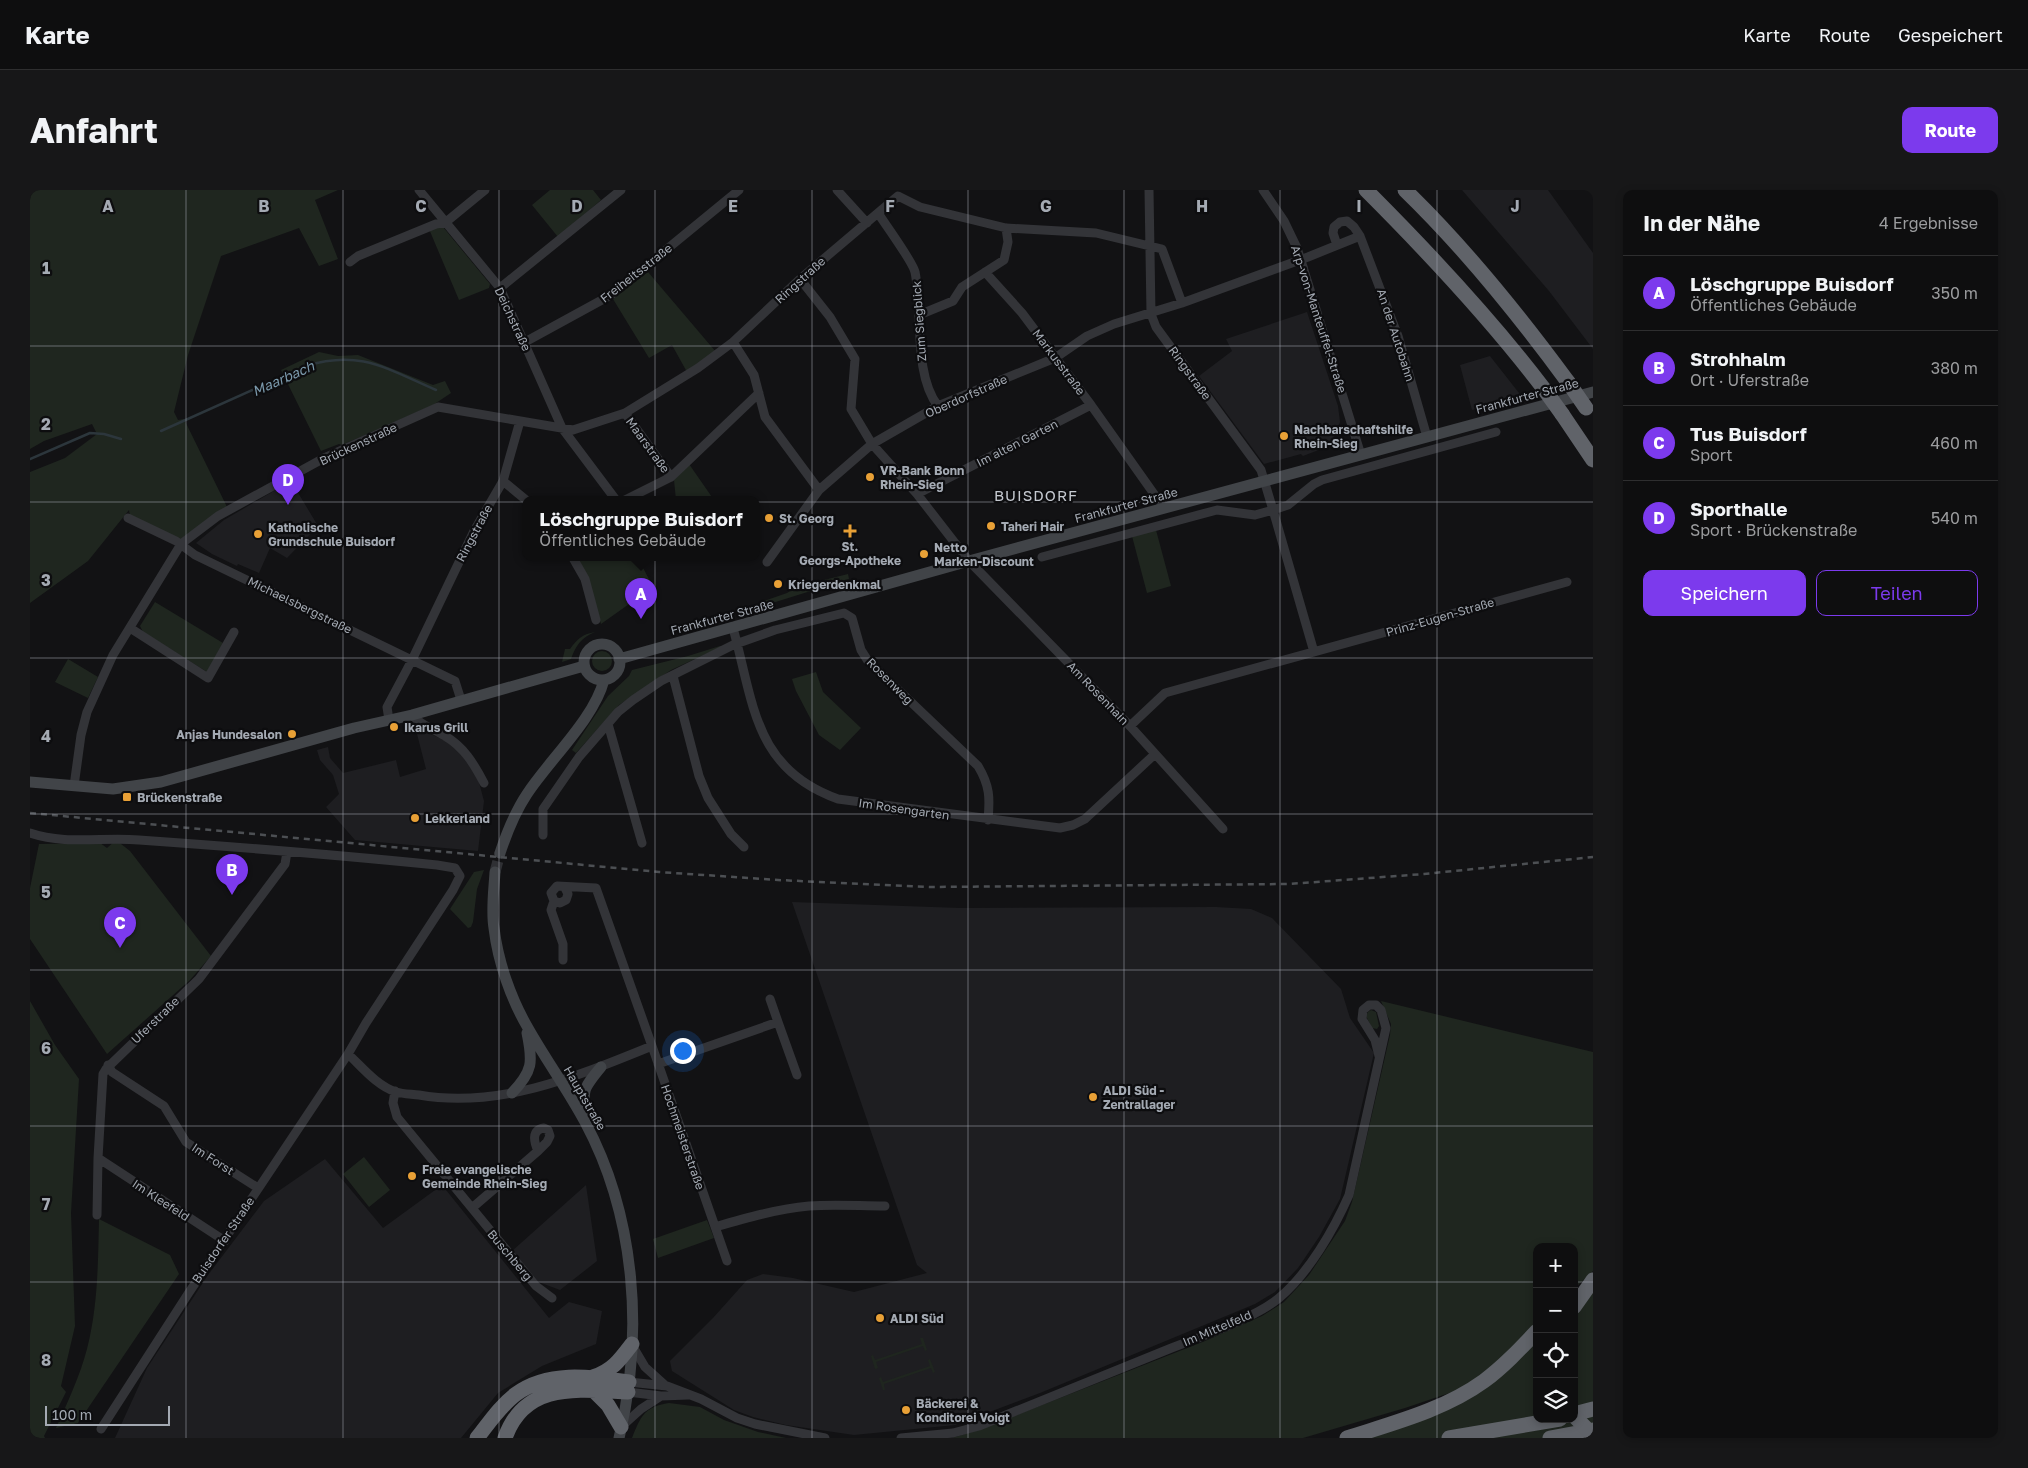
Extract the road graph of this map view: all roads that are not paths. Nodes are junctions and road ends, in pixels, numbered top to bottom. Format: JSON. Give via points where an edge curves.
{"nodes":[{"id":1,"x":419,"y":190,"type":"edge"},
{"id":2,"x":485,"y":190,"type":"edge"},
{"id":3,"x":621,"y":190,"type":"edge"},
{"id":4,"x":739,"y":190,"type":"edge"},
{"id":5,"x":837,"y":190,"type":"edge"},
{"id":6,"x":1149,"y":190,"type":"edge"},
{"id":7,"x":1263,"y":190,"type":"edge"},
{"id":8,"x":1366,"y":190,"type":"edge"},
{"id":9,"x":1405,"y":190,"type":"edge"},
{"id":10,"x":901,"y":193,"type":"edge"},
{"id":11,"x":878,"y":213,"type":"junction"},
{"id":12,"x":446,"y":222,"type":"junction"},
{"id":13,"x":866,"y":223,"type":"junction"},
{"id":14,"x":1006,"y":228,"type":"junction"},
{"id":15,"x":1360,"y":236,"type":"junction"},
{"id":16,"x":1337,"y":245,"type":"junction"},
{"id":17,"x":1149,"y":247,"type":"junction"},
{"id":18,"x":350,"y":262,"type":"dead end"},
{"id":19,"x":985,"y":272,"type":"junction"},
{"id":20,"x":800,"y":279,"type":"junction"},
{"id":21,"x":500,"y":288,"type":"junction"},
{"id":22,"x":1182,"y":303,"type":"junction"},
{"id":23,"x":1151,"y":314,"type":"junction"},
{"id":24,"x":919,"y":315,"type":"junction"},
{"id":25,"x":525,"y":342,"type":"junction"},
{"id":26,"x":733,"y":342,"type":"junction"},
{"id":27,"x":1055,"y":358,"type":"junction"},
{"id":28,"x":1593,"y":392,"type":"edge"},
{"id":29,"x":759,"y":394,"type":"junction"},
{"id":30,"x":1090,"y":404,"type":"junction"},
{"id":31,"x":938,"y":406,"type":"junction"},
{"id":32,"x":625,"y":413,"type":"junction"},
{"id":33,"x":1590,"y":413,"type":"edge"},
{"id":34,"x":520,"y":422,"type":"junction"},
{"id":35,"x":562,"y":428,"type":"junction"},
{"id":36,"x":1496,"y":432,"type":"dead end"},
{"id":37,"x":1427,"y":437,"type":"junction"},
{"id":38,"x":872,"y":444,"type":"junction"},
{"id":39,"x":1361,"y":455,"type":"junction"},
{"id":40,"x":1593,"y":460,"type":"edge"},
{"id":41,"x":671,"y":477,"type":"junction"},
{"id":42,"x":503,"y":481,"type":"junction"},
{"id":43,"x":1265,"y":482,"type":"junction"},
{"id":44,"x":819,"y":490,"type":"junction"},
{"id":45,"x":917,"y":494,"type":"junction"},
{"id":46,"x":613,"y":496,"type":"edge"},
{"id":47,"x":633,"y":496,"type":"edge"},
{"id":48,"x":522,"y":497,"type":"edge"},
{"id":49,"x":1159,"y":501,"type":"dead end"},
{"id":50,"x":1273,"y":510,"type":"junction"},
{"id":51,"x":128,"y":518,"type":"dead end"},
{"id":52,"x":181,"y":544,"type":"junction"},
{"id":53,"x":1042,"y":557,"type":"dead end"},
{"id":54,"x":575,"y":561,"type":"edge"},
{"id":55,"x":969,"y":561,"type":"junction"},
{"id":56,"x":767,"y":562,"type":"dead end"},
{"id":57,"x":1567,"y":582,"type":"dead end"},
{"id":58,"x":596,"y":620,"type":"dead end"},
{"id":59,"x":130,"y":628,"type":"junction"},
{"id":60,"x":733,"y":628,"type":"junction"},
{"id":61,"x":234,"y":632,"type":"dead end"},
{"id":62,"x":737,"y":645,"type":"junction"},
{"id":63,"x":1314,"y":652,"type":"junction"},
{"id":64,"x":619,"y":659,"type":"junction"},
{"id":65,"x":412,"y":660,"type":"junction"},
{"id":66,"x":584,"y":666,"type":"junction"},
{"id":67,"x":673,"y":676,"type":"junction"},
{"id":68,"x":604,"y":680,"type":"junction"},
{"id":69,"x":461,"y":700,"type":"junction"},
{"id":70,"x":412,"y":715,"type":"junction"},
{"id":71,"x":389,"y":720,"type":"junction"},
{"id":72,"x":608,"y":724,"type":"junction"},
{"id":73,"x":1130,"y":726,"type":"junction"},
{"id":74,"x":1155,"y":754,"type":"junction"},
{"id":75,"x":30,"y":782,"type":"edge"},
{"id":76,"x":484,"y":783,"type":"dead end"},
{"id":77,"x":74,"y":786,"type":"junction"},
{"id":78,"x":988,"y":820,"type":"junction"},
{"id":79,"x":1222,"y":829,"type":"dead end"},
{"id":80,"x":30,"y":833,"type":"edge"},
{"id":81,"x":543,"y":835,"type":"dead end"},
{"id":82,"x":642,"y":844,"type":"dead end"},
{"id":83,"x":744,"y":847,"type":"dead end"},
{"id":84,"x":287,"y":852,"type":"junction"},
{"id":85,"x":500,"y":853,"type":"tunnel mouth"},
{"id":86,"x":495,"y":872,"type":"tunnel mouth"},
{"id":87,"x":603,"y":882,"type":"dead end"},
{"id":88,"x":596,"y":888,"type":"junction"},
{"id":89,"x":563,"y":960,"type":"dead end"},
{"id":90,"x":770,"y":999,"type":"dead end"},
{"id":91,"x":778,"y":1022,"type":"junction"},
{"id":92,"x":526,"y":1026,"type":"junction"},
{"id":93,"x":652,"y":1046,"type":"junction"},
{"id":94,"x":348,"y":1054,"type":"junction"},
{"id":95,"x":1379,"y":1056,"type":"junction"},
{"id":96,"x":658,"y":1064,"type":"junction"},
{"id":97,"x":108,"y":1065,"type":"junction"},
{"id":98,"x":601,"y":1067,"type":"junction"},
{"id":99,"x":798,"y":1075,"type":"dead end"},
{"id":100,"x":560,"y":1081,"type":"junction"},
{"id":101,"x":395,"y":1091,"type":"junction"},
{"id":102,"x":512,"y":1093,"type":"junction"},
{"id":103,"x":585,"y":1121,"type":"junction"},
{"id":104,"x":538,"y":1151,"type":"dead end"},
{"id":105,"x":98,"y":1158,"type":"junction"},
{"id":106,"x":258,"y":1188,"type":"junction"},
{"id":107,"x":885,"y":1206,"type":"dead end"},
{"id":108,"x":472,"y":1208,"type":"junction"},
{"id":109,"x":97,"y":1215,"type":"dead end"},
{"id":110,"x":715,"y":1227,"type":"junction"},
{"id":111,"x":225,"y":1241,"type":"junction"},
{"id":112,"x":727,"y":1261,"type":"dead end"},
{"id":113,"x":1593,"y":1276,"type":"edge"},
{"id":114,"x":1593,"y":1280,"type":"edge"},
{"id":115,"x":1578,"y":1290,"type":"edge"},
{"id":116,"x":552,"y":1298,"type":"dead end"},
{"id":117,"x":1578,"y":1301,"type":"edge"},
{"id":118,"x":1536,"y":1333,"type":"edge"},
{"id":119,"x":632,"y":1344,"type":"junction"},
{"id":120,"x":594,"y":1384,"type":"junction"},
{"id":121,"x":666,"y":1386,"type":"junction"},
{"id":122,"x":629,"y":1387,"type":"junction"},
{"id":123,"x":688,"y":1395,"type":"junction"},
{"id":124,"x":661,"y":1396,"type":"junction"},
{"id":125,"x":1593,"y":1409,"type":"edge"},
{"id":126,"x":1593,"y":1414,"type":"edge"},
{"id":127,"x":1578,"y":1415,"type":"edge"},
{"id":128,"x":1578,"y":1416,"type":"edge"},
{"id":129,"x":1578,"y":1420,"type":"edge"},
{"id":130,"x":1536,"y":1423,"type":"edge"},
{"id":131,"x":101,"y":1428,"type":"dead end"},
{"id":132,"x":1593,"y":1430,"type":"edge"},
{"id":133,"x":620,"y":1432,"type":"edge"},
{"id":134,"x":1593,"y":1435,"type":"edge"},
{"id":135,"x":477,"y":1438,"type":"edge"},
{"id":136,"x":506,"y":1438,"type":"edge"},
{"id":137,"x":825,"y":1438,"type":"edge"},
{"id":138,"x":902,"y":1438,"type":"edge"},
{"id":139,"x":1347,"y":1438,"type":"edge"},
{"id":140,"x":1449,"y":1438,"type":"edge"},
{"id":141,"x":1550,"y":1438,"type":"edge"}],
"edges":[{"from":1,"to":12,"type":"street","name":"Deichstraße"},
{"from":2,"to":12,"type":"street"},
{"from":3,"to":21,"type":"street"},
{"from":4,"to":25,"type":"street","name":"Freiheitsstraße","via":[[611,295]]},
{"from":5,"to":13,"type":"street"},
{"from":6,"to":17,"type":"street"},
{"from":7,"to":39,"type":"street","name":"Arp-von-Manteuffel-Straße","bridge":true,"via":[[1297,248]]},
{"from":8,"to":40,"type":"highway","bridge":true,"via":[[1476,305],[1544,389]]},
{"from":9,"to":33,"type":"highway","bridge":true,"via":[[1441,225],[1518,315]]},
{"from":10,"to":11,"type":"street","name":"Ringstraße"},
{"from":10,"to":14,"type":"street","name":"Ringstraße","via":[[920,207]]},
{"from":11,"to":13,"type":"street","name":"Ringstraße"},
{"from":11,"to":24,"type":"street","name":"Zum Siegblick","via":[[915,269]]},
{"from":12,"to":18,"type":"street"},
{"from":12,"to":21,"type":"street","name":"Deichstraße"},
{"from":13,"to":20,"type":"street","name":"Ringstraße"},
{"from":14,"to":17,"type":"street","name":"Ringstraße","via":[[1096,233]]},
{"from":14,"to":19,"type":"street","via":[[1008,242],[1004,260]]},
{"from":15,"to":16,"type":"street","name":"Oberdorfstraße"},
{"from":15,"to":16,"type":"street","via":[[1348,221],[1340,222],[1333,233]]},
{"from":15,"to":37,"type":"street","name":"An der Autobahn","via":[[1398,336]]},
{"from":16,"to":22,"type":"street","name":"Oberdorfstraße"},
{"from":17,"to":22,"type":"street","via":[[1162,249]]},
{"from":17,"to":23,"type":"street","name":"Ringstraße"},
{"from":19,"to":24,"type":"street","via":[[962,287],[952,301]]},
{"from":19,"to":27,"type":"street","name":"Markusstraße","via":[[1022,313]]},
{"from":20,"to":26,"type":"street","name":"Ringstraße"},
{"from":20,"to":38,"type":"street","name":"Am Rosenhain","via":[[830,316],[855,359],[851,409]]},
{"from":21,"to":25,"type":"street","name":"Deichstraße"},
{"from":22,"to":23,"type":"street","name":"Oberdorfstraße"},
{"from":23,"to":27,"type":"street","name":"Oberdorfstraße","via":[[1114,324],[1087,336]]},
{"from":23,"to":43,"type":"street","name":"Ringstraße","via":[[1156,327],[1261,470]]},
{"from":24,"to":31,"type":"street","name":"Zum Siegblick","via":[[922,366]]},
{"from":25,"to":35,"type":"street","name":"Deichstraße"},
{"from":26,"to":29,"type":"street","via":[[754,375]]},
{"from":26,"to":32,"type":"street","name":"Ringstraße"},
{"from":27,"to":30,"type":"street","name":"Markusstraße"},
{"from":27,"to":31,"type":"street","name":"Oberdorfstraße"},
{"from":28,"to":37,"type":"main road","name":"Frankfurter Straße"},
{"from":29,"to":41,"type":"street"},
{"from":29,"to":44,"type":"street","via":[[765,417]]},
{"from":30,"to":45,"type":"street","name":"Im alten Garten"},
{"from":30,"to":49,"type":"street","name":"Markusstraße"},
{"from":31,"to":38,"type":"street","name":"Oberdorfstraße"},
{"from":32,"to":35,"type":"street","name":"Ringstraße","via":[[573,430]]},
{"from":32,"to":41,"type":"street","name":"Maarstraße"},
{"from":34,"to":35,"type":"street","name":"Ringstraße"},
{"from":34,"to":42,"type":"street","name":"Ringstraße"},
{"from":34,"to":52,"type":"street","name":"Brückenstraße","via":[[438,407],[326,457],[218,516]]},
{"from":35,"to":46,"type":"street","name":"Deichstraße"},
{"from":36,"to":50,"type":"street","via":[[1322,480],[1288,505]]},
{"from":37,"to":39,"type":"main road","name":"Frankfurter Straße"},
{"from":38,"to":44,"type":"street","name":"Oberdorfstraße"},
{"from":38,"to":45,"type":"street","name":"Am Rosenhain"},
{"from":39,"to":43,"type":"main road","name":"Frankfurter Straße"},
{"from":41,"to":47,"type":"street"},
{"from":42,"to":48,"type":"street"},
{"from":42,"to":65,"type":"street","name":"Ringstraße","via":[[474,531]]},
{"from":43,"to":50,"type":"street"},
{"from":43,"to":55,"type":"main road","name":"Frankfurter Straße"},
{"from":44,"to":56,"type":"street","name":"Oberdorfstraße"},
{"from":45,"to":55,"type":"street","name":"Am Rosenhain"},
{"from":50,"to":53,"type":"street","via":[[1255,515],[1217,510]]},
{"from":50,"to":63,"type":"street"},
{"from":51,"to":52,"type":"street","name":"Michaelsbergstraße"},
{"from":52,"to":59,"type":"street","name":"Brückenstraße"},
{"from":52,"to":65,"type":"street","name":"Michaelsbergstraße","via":[[195,554]]},
{"from":54,"to":58,"type":"street","via":[[585,578]]},
{"from":55,"to":60,"type":"main road","name":"Frankfurter Straße"},
{"from":55,"to":73,"type":"street","name":"Am Rosenhain"},
{"from":57,"to":63,"type":"street","name":"Prinz-Eugen-Straße"},
{"from":59,"to":61,"type":"street","via":[[208,678]]},
{"from":59,"to":77,"type":"street","name":"Brückenstraße","via":[[87,712]]},
{"from":60,"to":62,"type":"street","name":"Im Rosengarten"},
{"from":60,"to":64,"type":"main road","name":"Frankfurter Straße"},
{"from":62,"to":67,"type":"street","name":"Rosenweg"},
{"from":62,"to":78,"type":"street","name":"Im Rosengarten","via":[[763,735],[777,758],[796,778],[818,792],[838,799]]},
{"from":62,"to":78,"type":"street","name":"Rosenweg","via":[[775,630],[849,614],[868,662],[978,766],[989,792]]},
{"from":63,"to":73,"type":"street","name":"Prinz-Eugen-Straße","via":[[1165,693]]},
{"from":64,"to":66,"type":"main road","via":[[610,646],[600,644],[589,649]]},
{"from":64,"to":68,"type":"main road","via":[[618,670]]},
{"from":65,"to":69,"type":"street","name":"Michaelsbergstraße","via":[[455,681]]},
{"from":65,"to":71,"type":"street","name":"Ringstraße","via":[[387,707]]},
{"from":66,"to":68,"type":"main road","via":[[594,678]]},
{"from":66,"to":69,"type":"main road"},
{"from":67,"to":72,"type":"street","name":"Rosenweg","via":[[633,700]]},
{"from":67,"to":83,"type":"street","via":[[699,776],[708,798]]},
{"from":68,"to":85,"type":"main road","via":[[588,712],[527,794],[512,819]]},
{"from":69,"to":70,"type":"main road"},
{"from":70,"to":71,"type":"main road"},
{"from":70,"to":76,"type":"street","via":[[464,750]]},
{"from":71,"to":77,"type":"main road","via":[[160,782],[113,789]]},
{"from":72,"to":81,"type":"street","name":"Rosenweg","via":[[579,757],[543,809]]},
{"from":72,"to":82,"type":"street"},
{"from":73,"to":74,"type":"street","name":"Am Rosenhain"},
{"from":74,"to":78,"type":"street","name":"Im Rosengarten","via":[[1085,819],[1072,825],[1050,828]]},
{"from":74,"to":79,"type":"street","name":"Am Rosenhain"},
{"from":75,"to":77,"type":"main road"},
{"from":80,"to":84,"type":"street","via":[[62,840],[123,838]]},
{"from":84,"to":94,"type":"street","name":"Buisdorfer Straße","via":[[437,865],[455,868],[460,876]]},
{"from":84,"to":97,"type":"street","name":"Uferstraße","via":[[285,864],[199,979]]},
{"from":86,"to":92,"type":"main road","name":"Hauptstraße","via":[[494,928],[506,978]]},
{"from":87,"to":88,"type":"street"},
{"from":88,"to":89,"type":"street","via":[[565,888],[566,900],[554,901],[551,910],[563,944]]},
{"from":88,"to":93,"type":"street","name":"Hochmeisterstraße"},
{"from":90,"to":91,"type":"street"},
{"from":91,"to":96,"type":"street"},
{"from":91,"to":99,"type":"street"},
{"from":92,"to":100,"type":"main road","name":"Hauptstraße"},
{"from":92,"to":102,"type":"main road","via":[[532,1057],[530,1067],[525,1079]]},
{"from":93,"to":96,"type":"street","name":"Hochmeisterstraße"},
{"from":93,"to":98,"type":"street"},
{"from":94,"to":101,"type":"street","via":[[377,1081]]},
{"from":94,"to":106,"type":"street","name":"Buisdorfer Straße"},
{"from":95,"to":95,"type":"street","name":"Im Mittelfeld","via":[[1386,1028],[1381,1010],[1376,1005],[1368,1005],[1363,1010],[1362,1019],[1375,1040]]},
{"from":95,"to":138,"type":"street","name":"Im Mittelfeld","via":[[1349,1195],[1338,1219],[1304,1271],[1279,1298],[1255,1313],[1202,1336],[979,1426],[953,1433]]},
{"from":96,"to":110,"type":"street","name":"Hochmeisterstraße"},
{"from":97,"to":105,"type":"street","via":[[104,1074]]},
{"from":97,"to":106,"type":"street","name":"Im Forst","via":[[112,1072],[164,1106],[186,1142]]},
{"from":98,"to":100,"type":"street"},
{"from":98,"to":103,"type":"main road","via":[[585,1086]]},
{"from":100,"to":102,"type":"street"},
{"from":100,"to":103,"type":"main road","name":"Hauptstraße"},
{"from":101,"to":102,"type":"street","via":[[453,1100]]},
{"from":101,"to":108,"type":"street","name":"Buschberg","via":[[393,1103],[397,1117]]},
{"from":103,"to":119,"type":"main road","name":"Hauptstraße","via":[[614,1191],[632,1275]]},
{"from":104,"to":108,"type":"street"},
{"from":105,"to":109,"type":"street"},
{"from":105,"to":111,"type":"street","name":"Im Kleefeld"},
{"from":106,"to":111,"type":"street","name":"Buisdorfer Straße"},
{"from":107,"to":110,"type":"street","via":[[809,1206]]},
{"from":108,"to":116,"type":"street","name":"Buschberg","via":[[536,1286]]},
{"from":110,"to":112,"type":"street","name":"Hochmeisterstraße"},
{"from":111,"to":131,"type":"street","name":"Buisdorfer Straße"},
{"from":113,"to":115,"type":"highway"},
{"from":114,"to":117,"type":"highway"},
{"from":118,"to":139,"type":"highway","via":[[1500,1368],[1466,1392],[1404,1419]]},
{"from":119,"to":120,"type":"highway","via":[[617,1364]]},
{"from":119,"to":121,"type":"street","name":"Hauptstraße","via":[[645,1367]]},
{"from":119,"to":122,"type":"main road","name":"Hauptstraße"},
{"from":120,"to":122,"type":"highway"},
{"from":120,"to":133,"type":"highway"},
{"from":120,"to":135,"type":"highway","via":[[550,1379],[532,1385],[506,1403]]},
{"from":120,"to":136,"type":"highway","via":[[538,1398],[518,1414]]},
{"from":121,"to":122,"type":"street"},
{"from":121,"to":123,"type":"street"},
{"from":122,"to":124,"type":"street"},
{"from":122,"to":133,"type":"main road","name":"Hauptstraße"},
{"from":123,"to":124,"type":"street"},
{"from":123,"to":137,"type":"street","via":[[755,1424]]},
{"from":124,"to":133,"type":"street","via":[[641,1409]]},
{"from":125,"to":127,"type":"highway"},
{"from":126,"to":128,"type":"highway"},
{"from":129,"to":134,"type":"highway","bridge":true},
{"from":130,"to":140,"type":"highway"},
{"from":132,"to":141,"type":"highway"}]}
